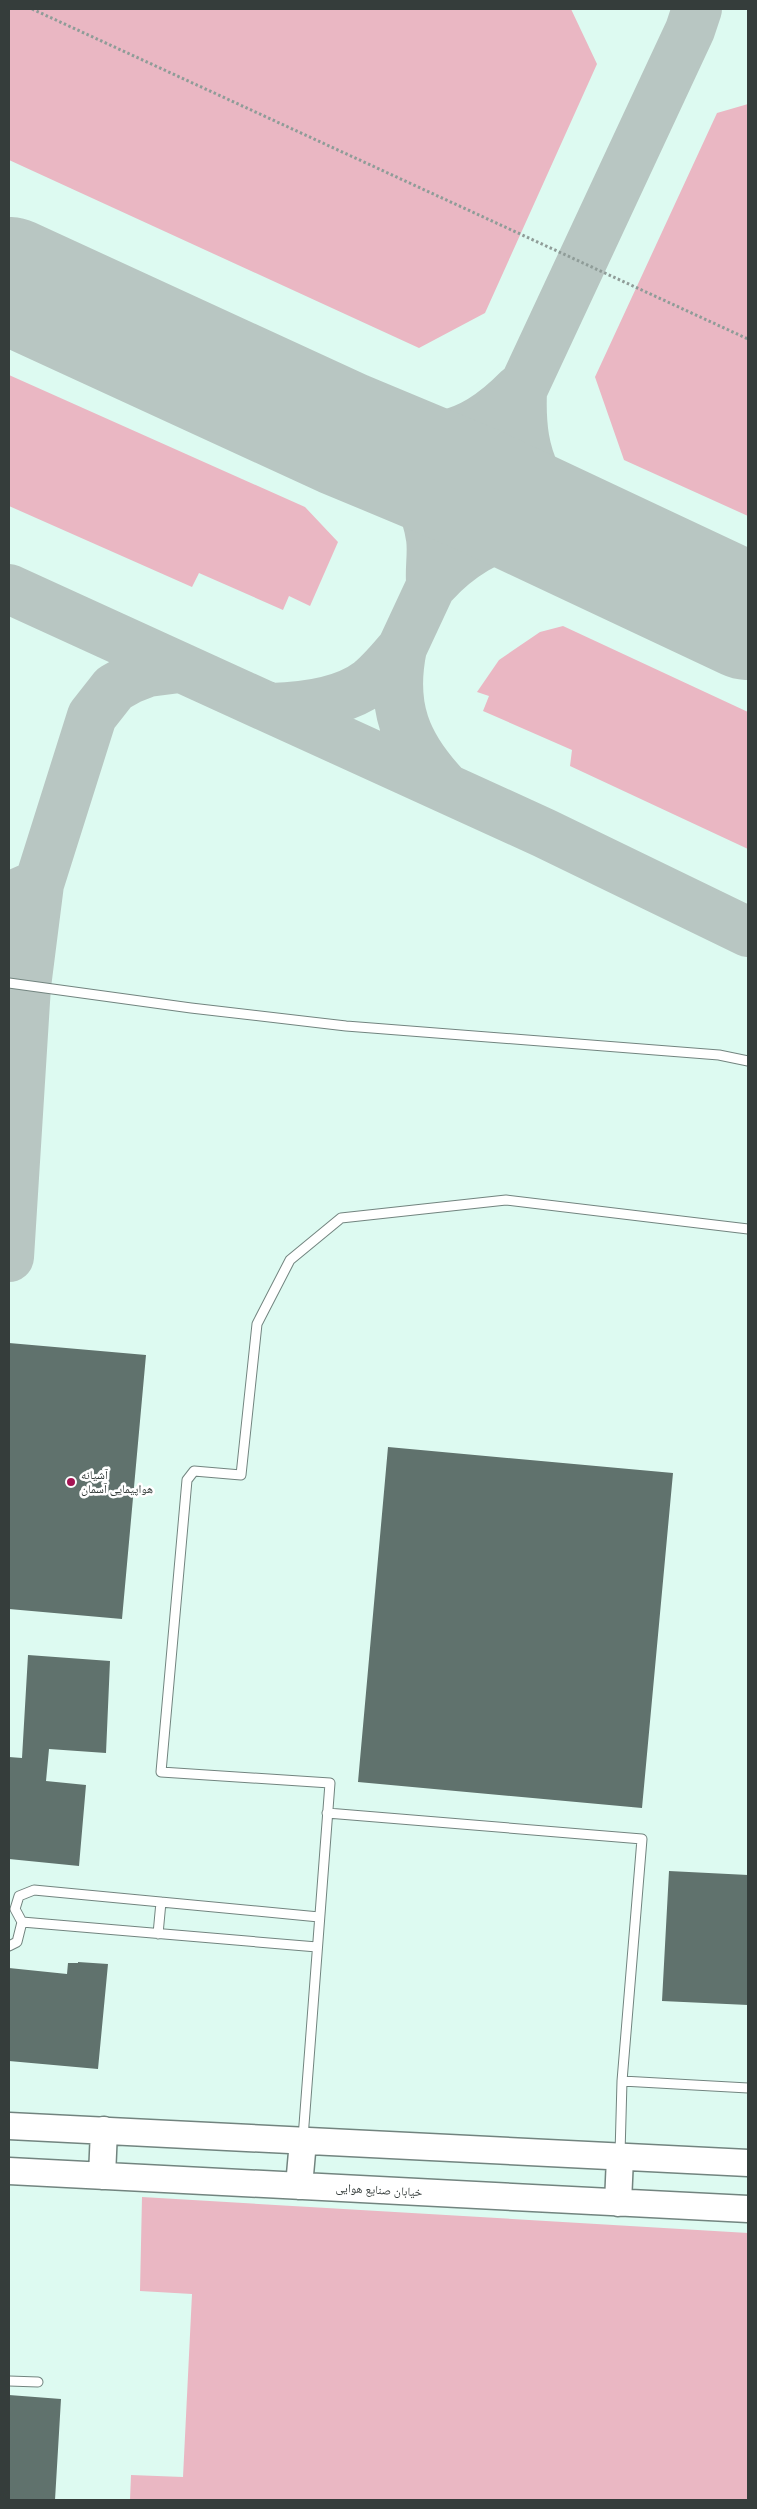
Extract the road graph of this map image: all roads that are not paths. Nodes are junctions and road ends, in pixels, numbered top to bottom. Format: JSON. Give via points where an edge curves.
{"nodes":[{"id":1,"x":9,"y":983,"type":"edge"},
{"id":2,"x":748,"y":1060,"type":"edge"},
{"id":3,"x":748,"y":1229,"type":"edge"},
{"id":4,"x":328,"y":1813,"type":"junction"},
{"id":5,"x":161,"y":1902,"type":"junction"},
{"id":6,"x":319,"y":1917,"type":"junction"},
{"id":7,"x":22,"y":1922,"type":"junction"},
{"id":8,"x":158,"y":1934,"type":"junction"},
{"id":9,"x":9,"y":1946,"type":"edge"},
{"id":10,"x":316,"y":1947,"type":"junction"},
{"id":11,"x":622,"y":2081,"type":"junction"},
{"id":12,"x":748,"y":2088,"type":"edge"},
{"id":13,"x":9,"y":2126,"type":"edge"},
{"id":14,"x":104,"y":2130,"type":"junction"},
{"id":15,"x":303,"y":2141,"type":"junction"},
{"id":16,"x":620,"y":2156,"type":"junction"},
{"id":17,"x":748,"y":2163,"type":"edge"},
{"id":18,"x":9,"y":2171,"type":"edge"},
{"id":19,"x":102,"y":2176,"type":"junction"},
{"id":20,"x":300,"y":2186,"type":"junction"},
{"id":21,"x":618,"y":2203,"type":"junction"},
{"id":22,"x":748,"y":2209,"type":"edge"},
{"id":23,"x":9,"y":2381,"type":"edge"},
{"id":24,"x":38,"y":2382,"type":"dead end"}],
"edges":[{"from":1,"to":2,"type":"lane","via":[[336,1025],[719,1055]]},
{"from":3,"to":4,"type":"lane","via":[[506,1200],[341,1218],[290,1260],[257,1324],[241,1475],[194,1471],[187,1480],[160,1772],[330,1783]]},
{"from":4,"to":6,"type":"lane"},
{"from":4,"to":11,"type":"lane","via":[[642,1839]]},
{"from":5,"to":6,"type":"lane"},
{"from":5,"to":7,"type":"lane","via":[[34,1890],[19,1896],[15,1909]]},
{"from":5,"to":8,"type":"lane"},
{"from":6,"to":10,"type":"lane"},
{"from":7,"to":8,"type":"lane"},
{"from":7,"to":9,"type":"lane","via":[[17,1942]]},
{"from":8,"to":10,"type":"lane"},
{"from":10,"to":15,"type":"lane"},
{"from":11,"to":12,"type":"lane"},
{"from":11,"to":16,"type":"lane"},
{"from":13,"to":14,"type":"street"},
{"from":14,"to":15,"type":"street"},
{"from":14,"to":19,"type":"street"},
{"from":15,"to":16,"type":"street"},
{"from":15,"to":20,"type":"street"},
{"from":16,"to":17,"type":"street"},
{"from":16,"to":21,"type":"street"},
{"from":18,"to":19,"type":"street","name":"خیابان صنایع هوایی"},
{"from":19,"to":20,"type":"street","name":"خیابان صنایع هوایی"},
{"from":20,"to":21,"type":"street","name":"خیابان صنایع هوایی"},
{"from":21,"to":22,"type":"street","name":"خیابان صنایع هوایی"},
{"from":23,"to":24,"type":"lane"}]}
